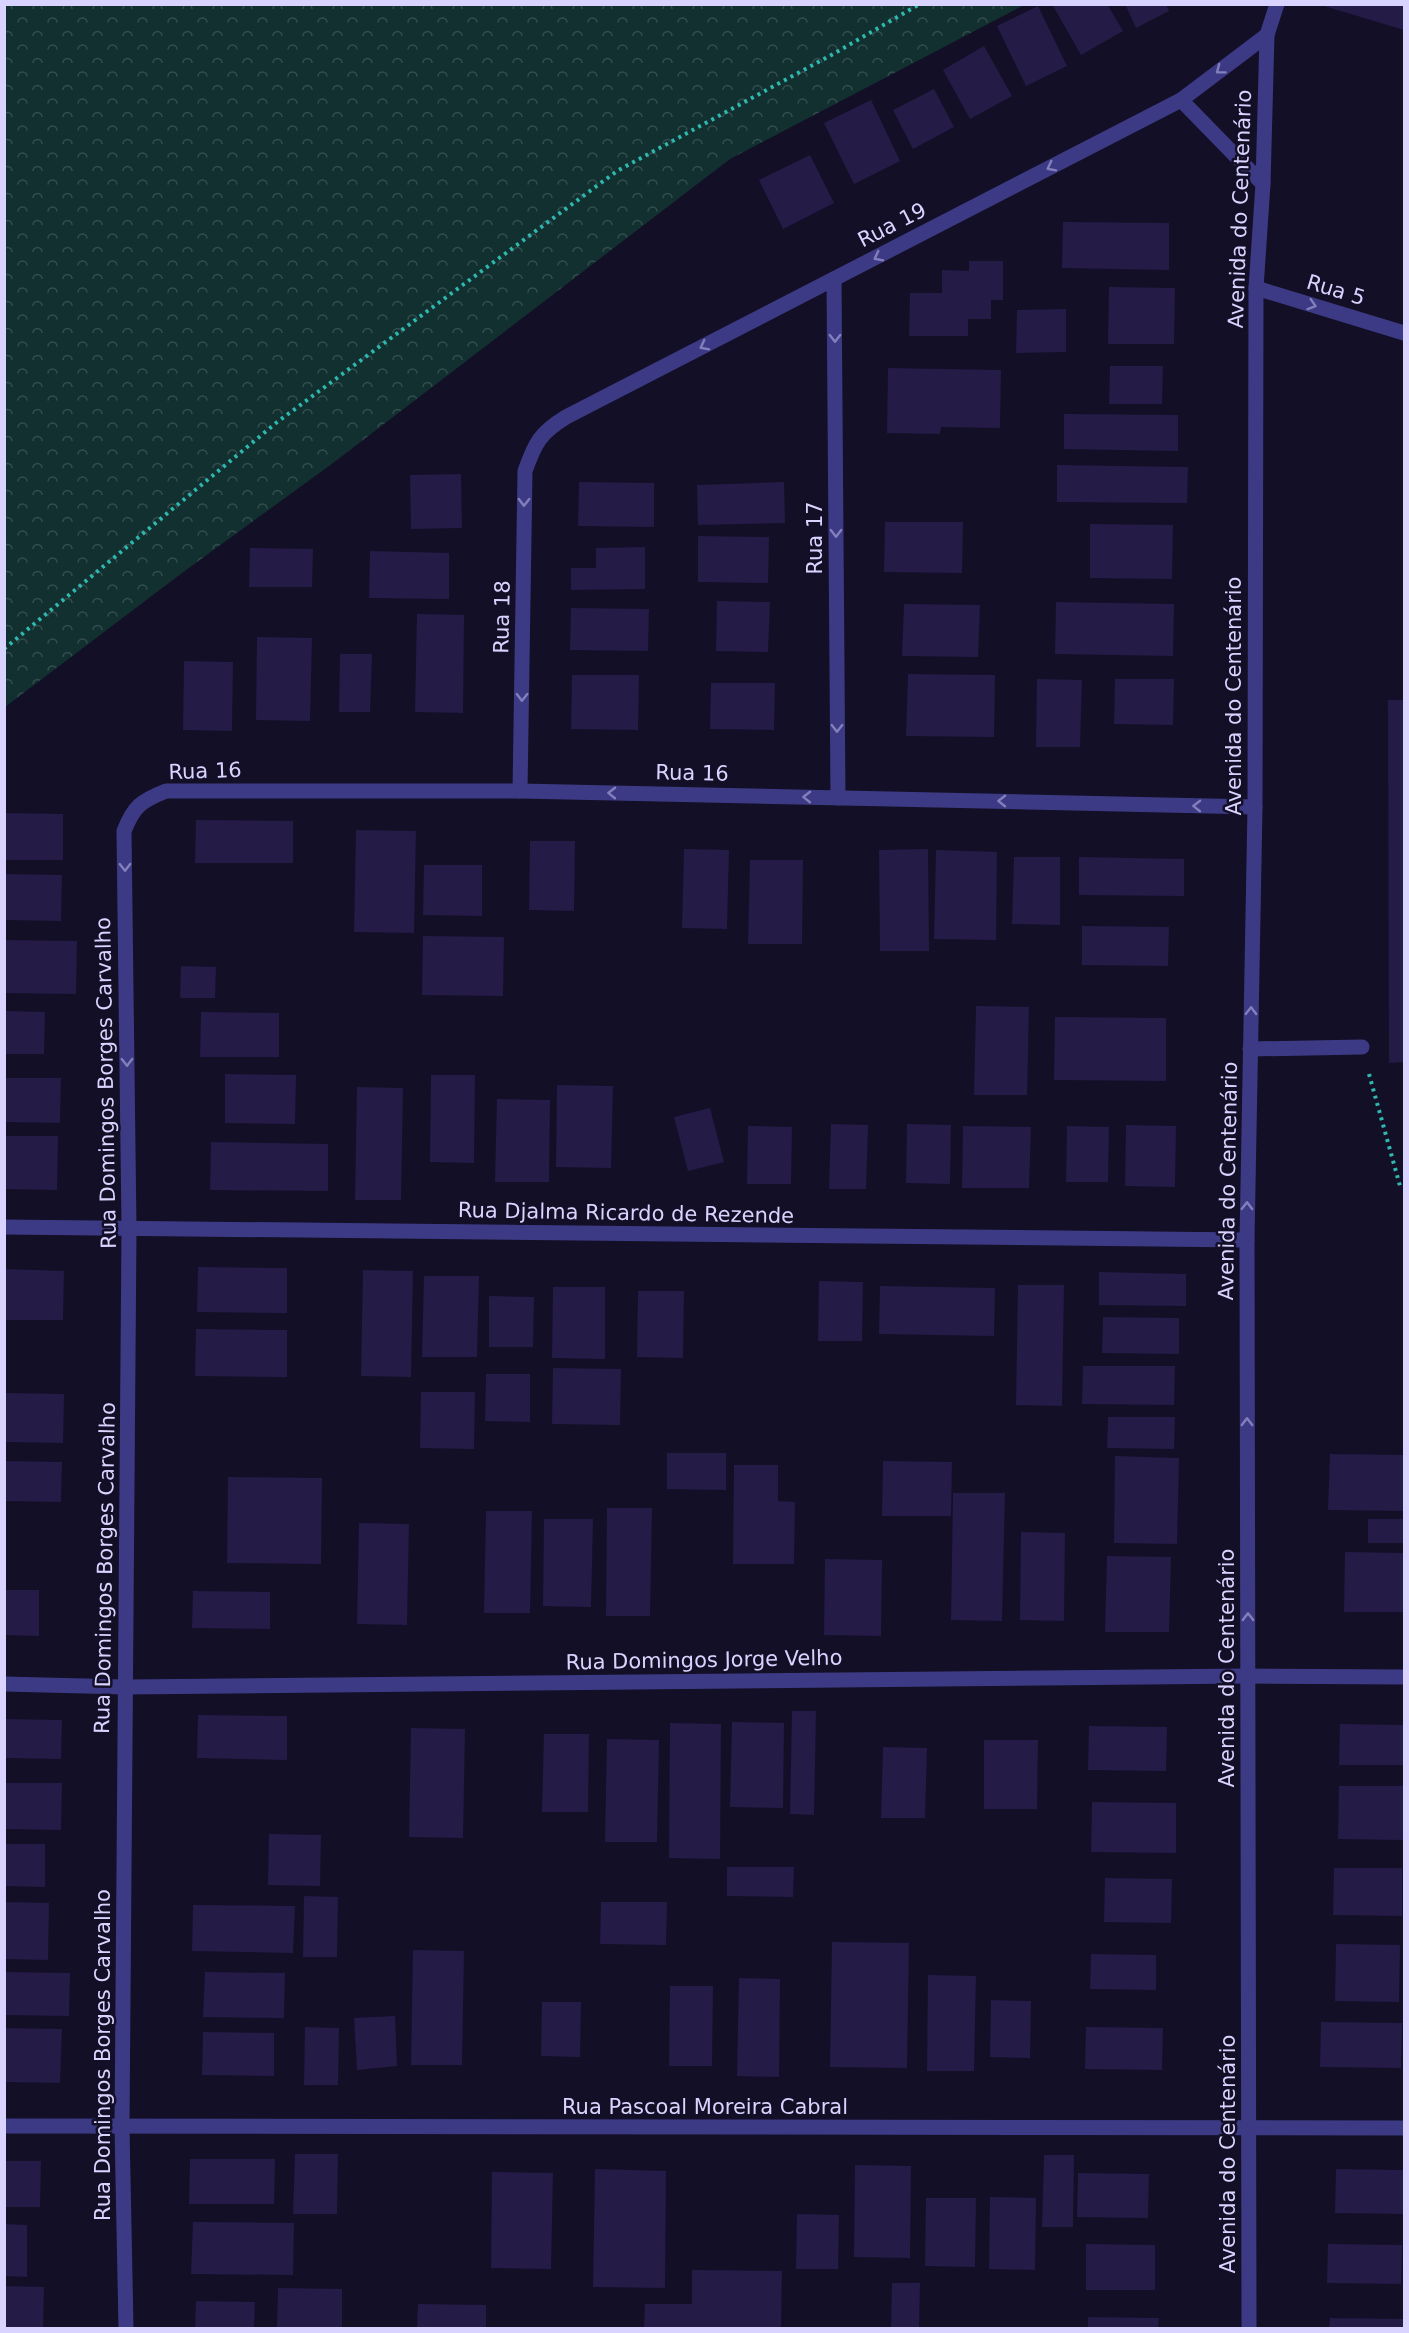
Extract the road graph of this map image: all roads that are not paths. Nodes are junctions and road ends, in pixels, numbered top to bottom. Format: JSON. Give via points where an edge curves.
{"nodes":[{"id":1,"x":1277,"y":4,"type":"edge"},
{"id":2,"x":1267,"y":35,"type":"junction"},
{"id":3,"x":1181,"y":100,"type":"junction"},
{"id":4,"x":1263,"y":184,"type":"junction"},
{"id":5,"x":834,"y":279,"type":"junction"},
{"id":6,"x":1256,"y":288,"type":"junction"},
{"id":7,"x":1404,"y":333,"type":"edge"},
{"id":8,"x":534,"y":445,"type":"joint"},
{"id":9,"x":520,"y":791,"type":"junction"},
{"id":10,"x":838,"y":798,"type":"junction"},
{"id":11,"x":1255,"y":807,"type":"junction"},
{"id":12,"x":133,"y":810,"type":"joint"},
{"id":13,"x":1362,"y":1047,"type":"road end"},
{"id":14,"x":1250,"y":1049,"type":"junction"},
{"id":15,"x":4,"y":1227,"type":"edge"},
{"id":16,"x":129,"y":1228,"type":"junction"},
{"id":17,"x":1247,"y":1240,"type":"junction"},
{"id":18,"x":1248,"y":1676,"type":"junction"},
{"id":19,"x":1404,"y":1677,"type":"edge"},
{"id":20,"x":4,"y":1684,"type":"edge"},
{"id":21,"x":124,"y":1688,"type":"junction"},
{"id":22,"x":4,"y":2127,"type":"edge"},
{"id":23,"x":122,"y":2127,"type":"junction"},
{"id":24,"x":1249,"y":2128,"type":"junction"},
{"id":25,"x":1404,"y":2128,"type":"edge"},
{"id":26,"x":126,"y":2328,"type":"edge"},
{"id":27,"x":1249,"y":2328,"type":"edge"}],
"edges":[{"from":1,"to":2,"type":"street","name":"Avenida do Centenário"},
{"from":2,"to":3,"type":"street","name":"Rua 19","one_way":true},
{"from":2,"to":4,"type":"street","name":"Avenida do Centenário"},
{"from":3,"to":4,"type":"street"},
{"from":3,"to":5,"type":"street","name":"Rua 19","one_way":true},
{"from":4,"to":6,"type":"street","name":"Avenida do Centenário"},
{"from":5,"to":8,"type":"street","name":"Rua 19","one_way":true,"via":[[566,417],[546,429]]},
{"from":5,"to":10,"type":"street","name":"Rua 17","one_way":true},
{"from":6,"to":7,"type":"street","name":"Rua 5","one_way":true},
{"from":6,"to":11,"type":"street","name":"Avenida do Centenário"},
{"from":8,"to":9,"type":"street","name":"Rua 18","one_way":true,"via":[[525,471]]},
{"from":10,"to":9,"type":"street","name":"Rua 16","one_way":true},
{"from":9,"to":12,"type":"street","name":"Rua 16","via":[[166,791],[146,799]]},
{"from":11,"to":10,"type":"street","name":"Rua 16","one_way":true},
{"from":14,"to":11,"type":"street","name":"Avenida do Centenário","one_way":true},
{"from":12,"to":16,"type":"street","name":"Rua Domingos Borges Carvalho","one_way":true,"via":[[124,831]]},
{"from":13,"to":14,"type":"street"},
{"from":17,"to":14,"type":"street","name":"Avenida do Centenário","one_way":true},
{"from":15,"to":16,"type":"street","name":"Rua Djalma Ricardo de Rezende"},
{"from":16,"to":17,"type":"street","name":"Rua Djalma Ricardo de Rezende"},
{"from":16,"to":21,"type":"street","name":"Rua Domingos Borges Carvalho"},
{"from":18,"to":17,"type":"street","name":"Avenida do Centenário","one_way":true},
{"from":18,"to":19,"type":"street","name":"Rua Domingos Jorge Velho"},
{"from":18,"to":21,"type":"street","name":"Rua Domingos Jorge Velho"},
{"from":18,"to":24,"type":"street","name":"Avenida do Centenário"},
{"from":20,"to":21,"type":"street","name":"Rua Domingos Jorge Velho"},
{"from":21,"to":23,"type":"street","name":"Rua Domingos Borges Carvalho"},
{"from":22,"to":23,"type":"street","name":"Rua Pascoal Moreira Cabral"},
{"from":23,"to":24,"type":"street","name":"Rua Pascoal Moreira Cabral"},
{"from":23,"to":26,"type":"street","name":"Rua Domingos Borges Carvalho"},
{"from":24,"to":25,"type":"street","name":"Rua Pascoal Moreira Cabral"},
{"from":24,"to":27,"type":"street","name":"Avenida do Centenário"}]}
